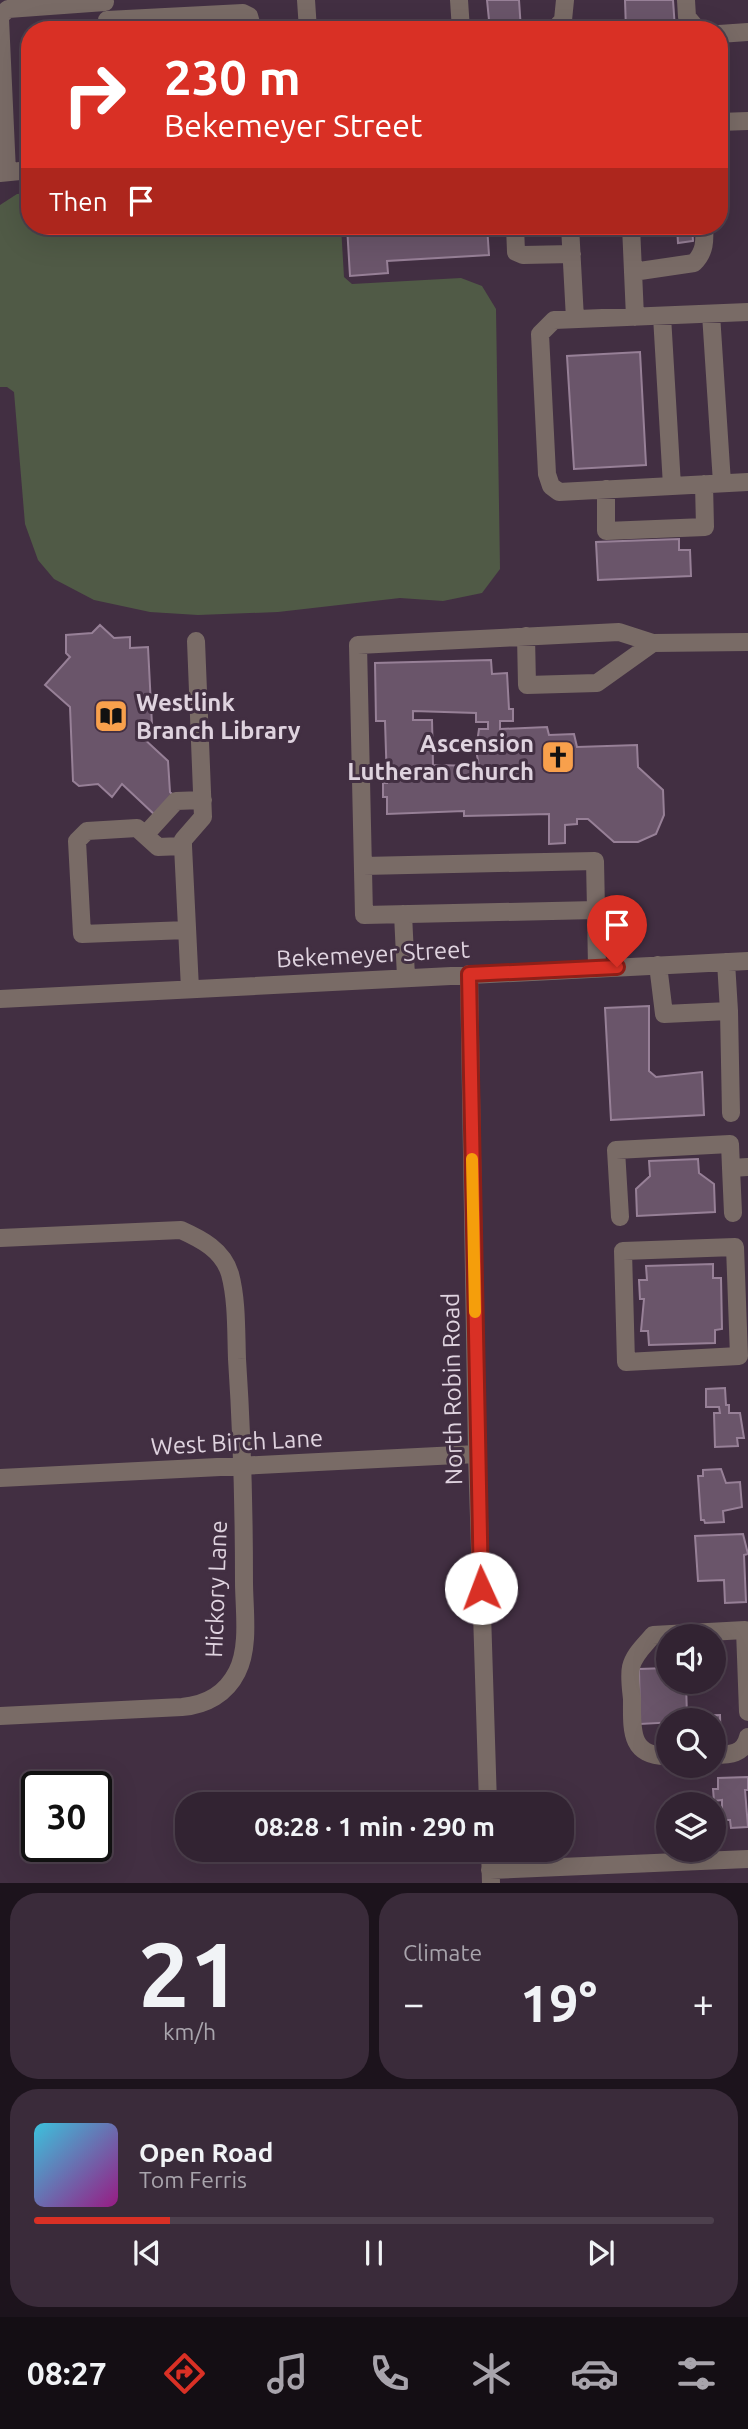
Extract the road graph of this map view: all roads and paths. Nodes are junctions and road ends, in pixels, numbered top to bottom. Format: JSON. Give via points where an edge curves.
{"nodes":[{"id":1,"x":306,"y":0,"type":"edge"},
{"id":2,"x":459,"y":0,"type":"edge"},
{"id":3,"x":565,"y":0,"type":"edge"},
{"id":4,"x":686,"y":0,"type":"edge"},
{"id":5,"x":106,"y":13,"type":"edge"},
{"id":6,"x":0,"y":18,"type":"edge"},
{"id":7,"x":250,"y":21,"type":"edge"},
{"id":8,"x":307,"y":21,"type":"edge"},
{"id":9,"x":460,"y":21,"type":"edge"},
{"id":10,"x":562,"y":21,"type":"edge"},
{"id":11,"x":690,"y":21,"type":"edge"},
{"id":12,"x":748,"y":32,"type":"edge"},
{"id":13,"x":728,"y":33,"type":"edge"},
{"id":14,"x":748,"y":121,"type":"edge"},
{"id":15,"x":728,"y":122,"type":"edge"},
{"id":16,"x":4,"y":172,"type":"edge"},
{"id":17,"x":515,"y":235,"type":"edge"},
{"id":18,"x":571,"y":235,"type":"edge"},
{"id":19,"x":631,"y":235,"type":"edge"},
{"id":20,"x":704,"y":235,"type":"edge"},
{"id":21,"x":572,"y":254,"type":"junction"},
{"id":22,"x":633,"y":272,"type":"junction"},
{"id":23,"x":748,"y":312,"type":"edge"},
{"id":24,"x":712,"y":314,"type":"junction"},
{"id":25,"x":662,"y":316,"type":"junction"},
{"id":26,"x":635,"y":317,"type":"junction"},
{"id":27,"x":575,"y":319,"type":"junction"},
{"id":28,"x":748,"y":482,"type":"edge"},
{"id":29,"x":713,"y":484,"type":"junction"},
{"id":30,"x":672,"y":486,"type":"junction"},
{"id":31,"x":606,"y":489,"type":"junction"},
{"id":32,"x":526,"y":636,"type":"junction"},
{"id":33,"x":196,"y":641,"type":"dead end"},
{"id":34,"x":748,"y":642,"type":"edge"},
{"id":35,"x":653,"y":643,"type":"junction"},
{"id":36,"x":203,"y":800,"type":"junction"},
{"id":37,"x":145,"y":835,"type":"junction"},
{"id":38,"x":183,"y":846,"type":"junction"},
{"id":39,"x":363,"y":866,"type":"junction"},
{"id":40,"x":596,"y":910,"type":"junction"},
{"id":41,"x":403,"y":914,"type":"junction"},
{"id":42,"x":187,"y":930,"type":"junction"},
{"id":43,"x":748,"y":961,"type":"edge"},
{"id":44,"x":726,"y":962,"type":"junction"},
{"id":45,"x":658,"y":965,"type":"junction"},
{"id":46,"x":597,"y":968,"type":"junction"},
{"id":47,"x":469,"y":974,"type":"junction"},
{"id":48,"x":406,"y":977,"type":"junction"},
{"id":49,"x":190,"y":989,"type":"junction"},
{"id":50,"x":0,"y":999,"type":"edge"},
{"id":51,"x":729,"y":1011,"type":"junction"},
{"id":52,"x":731,"y":1113,"type":"dead end"},
{"id":53,"x":740,"y":1167,"type":"edge"},
{"id":54,"x":733,"y":1213,"type":"dead end"},
{"id":55,"x":620,"y":1217,"type":"dead end"},
{"id":56,"x":0,"y":1238,"type":"edge"},
{"id":57,"x":743,"y":1303,"type":"edge"},
{"id":58,"x":477,"y":1454,"type":"junction"},
{"id":59,"x":244,"y":1466,"type":"junction"},
{"id":60,"x":0,"y":1478,"type":"edge"},
{"id":61,"x":748,"y":1697,"type":"edge"},
{"id":62,"x":748,"y":1712,"type":"edge"},
{"id":63,"x":0,"y":1716,"type":"edge"},
{"id":64,"x":748,"y":1737,"type":"edge"},
{"id":65,"x":726,"y":1754,"type":"edge"},
{"id":66,"x":656,"y":1756,"type":"edge"},
{"id":67,"x":488,"y":1792,"type":"edge"},
{"id":68,"x":748,"y":1859,"type":"edge"},
{"id":69,"x":490,"y":1877,"type":"edge"}],
"edges":[{"from":1,"to":8,"type":"street"},
{"from":2,"to":9,"type":"street"},
{"from":3,"to":10,"type":"street"},
{"from":4,"to":11,"type":"street"},
{"from":5,"to":6,"type":"street","via":[[8,9]]},
{"from":5,"to":7,"type":"street","via":[[243,13]]},
{"from":6,"to":16,"type":"street"},
{"from":12,"to":13,"type":"street"},
{"from":14,"to":15,"type":"street"},
{"from":17,"to":21,"type":"street","via":[[516,252],[523,255]]},
{"from":18,"to":21,"type":"street"},
{"from":19,"to":22,"type":"street"},
{"from":20,"to":22,"type":"street","via":[[705,246],[695,263]]},
{"from":21,"to":27,"type":"street"},
{"from":22,"to":26,"type":"street"},
{"from":23,"to":24,"type":"street"},
{"from":24,"to":25,"type":"street"},
{"from":24,"to":29,"type":"street"},
{"from":25,"to":26,"type":"street"},
{"from":25,"to":30,"type":"street"},
{"from":26,"to":27,"type":"street"},
{"from":27,"to":31,"type":"street","via":[[554,320],[540,334],[547,474],[559,492]]},
{"from":28,"to":29,"type":"street"},
{"from":29,"to":30,"type":"street"},
{"from":29,"to":31,"type":"street","via":[[705,527],[607,531]]},
{"from":30,"to":31,"type":"street"},
{"from":32,"to":35,"type":"street","via":[[619,632]]},
{"from":32,"to":35,"type":"street","via":[[527,685],[597,682]]},
{"from":32,"to":39,"type":"street","via":[[358,645]]},
{"from":33,"to":36,"type":"street"},
{"from":34,"to":35,"type":"street"},
{"from":36,"to":37,"type":"street","via":[[176,801]]},
{"from":36,"to":38,"type":"street","via":[[203,817],[183,839]]},
{"from":37,"to":38,"type":"street","via":[[158,847]]},
{"from":37,"to":42,"type":"street","via":[[137,828],[87,831],[77,841],[82,934]]},
{"from":38,"to":42,"type":"street"},
{"from":39,"to":40,"type":"street","via":[[595,861]]},
{"from":39,"to":41,"type":"street","via":[[364,915]]},
{"from":40,"to":41,"type":"street"},
{"from":40,"to":46,"type":"street"},
{"from":41,"to":48,"type":"street"},
{"from":42,"to":49,"type":"street"},
{"from":43,"to":44,"type":"street","name":"Bekemeyer Street"},
{"from":44,"to":45,"type":"street","name":"Bekemeyer Street"},
{"from":44,"to":51,"type":"street"},
{"from":45,"to":46,"type":"street","name":"Bekemeyer Street"},
{"from":45,"to":51,"type":"street","via":[[664,1014]]},
{"from":46,"to":47,"type":"street","name":"Bekemeyer Street"},
{"from":47,"to":48,"type":"street","name":"Bekemeyer Street"},
{"from":47,"to":58,"type":"street","name":"North Robin Road"},
{"from":48,"to":49,"type":"street","name":"Bekemeyer Street"},
{"from":49,"to":50,"type":"street","name":"Bekemeyer Street"},
{"from":51,"to":52,"type":"street"},
{"from":53,"to":54,"type":"street"},
{"from":53,"to":55,"type":"street","via":[[730,1144],[616,1150]]},
{"from":56,"to":59,"type":"street","name":"Hickory Lane","via":[[181,1230],[222,1257],[230,1274]]},
{"from":57,"to":57,"type":"street","via":[[739,1356],[626,1362],[622,1251],[735,1247]]},
{"from":58,"to":59,"type":"street","name":"West Birch Lane"},
{"from":58,"to":67,"type":"street","name":"North Robin Road"},
{"from":59,"to":60,"type":"street","name":"West Birch Lane"},
{"from":59,"to":63,"type":"street","name":"Hickory Lane","via":[[243,1651],[238,1671],[227,1686],[198,1706]]},
{"from":61,"to":62,"type":"street"},
{"from":61,"to":66,"type":"street","via":[[745,1630],[653,1636],[631,1668],[633,1735],[640,1748]]},
{"from":64,"to":65,"type":"street","via":[[739,1752]]},
{"from":68,"to":69,"type":"street"}]}
